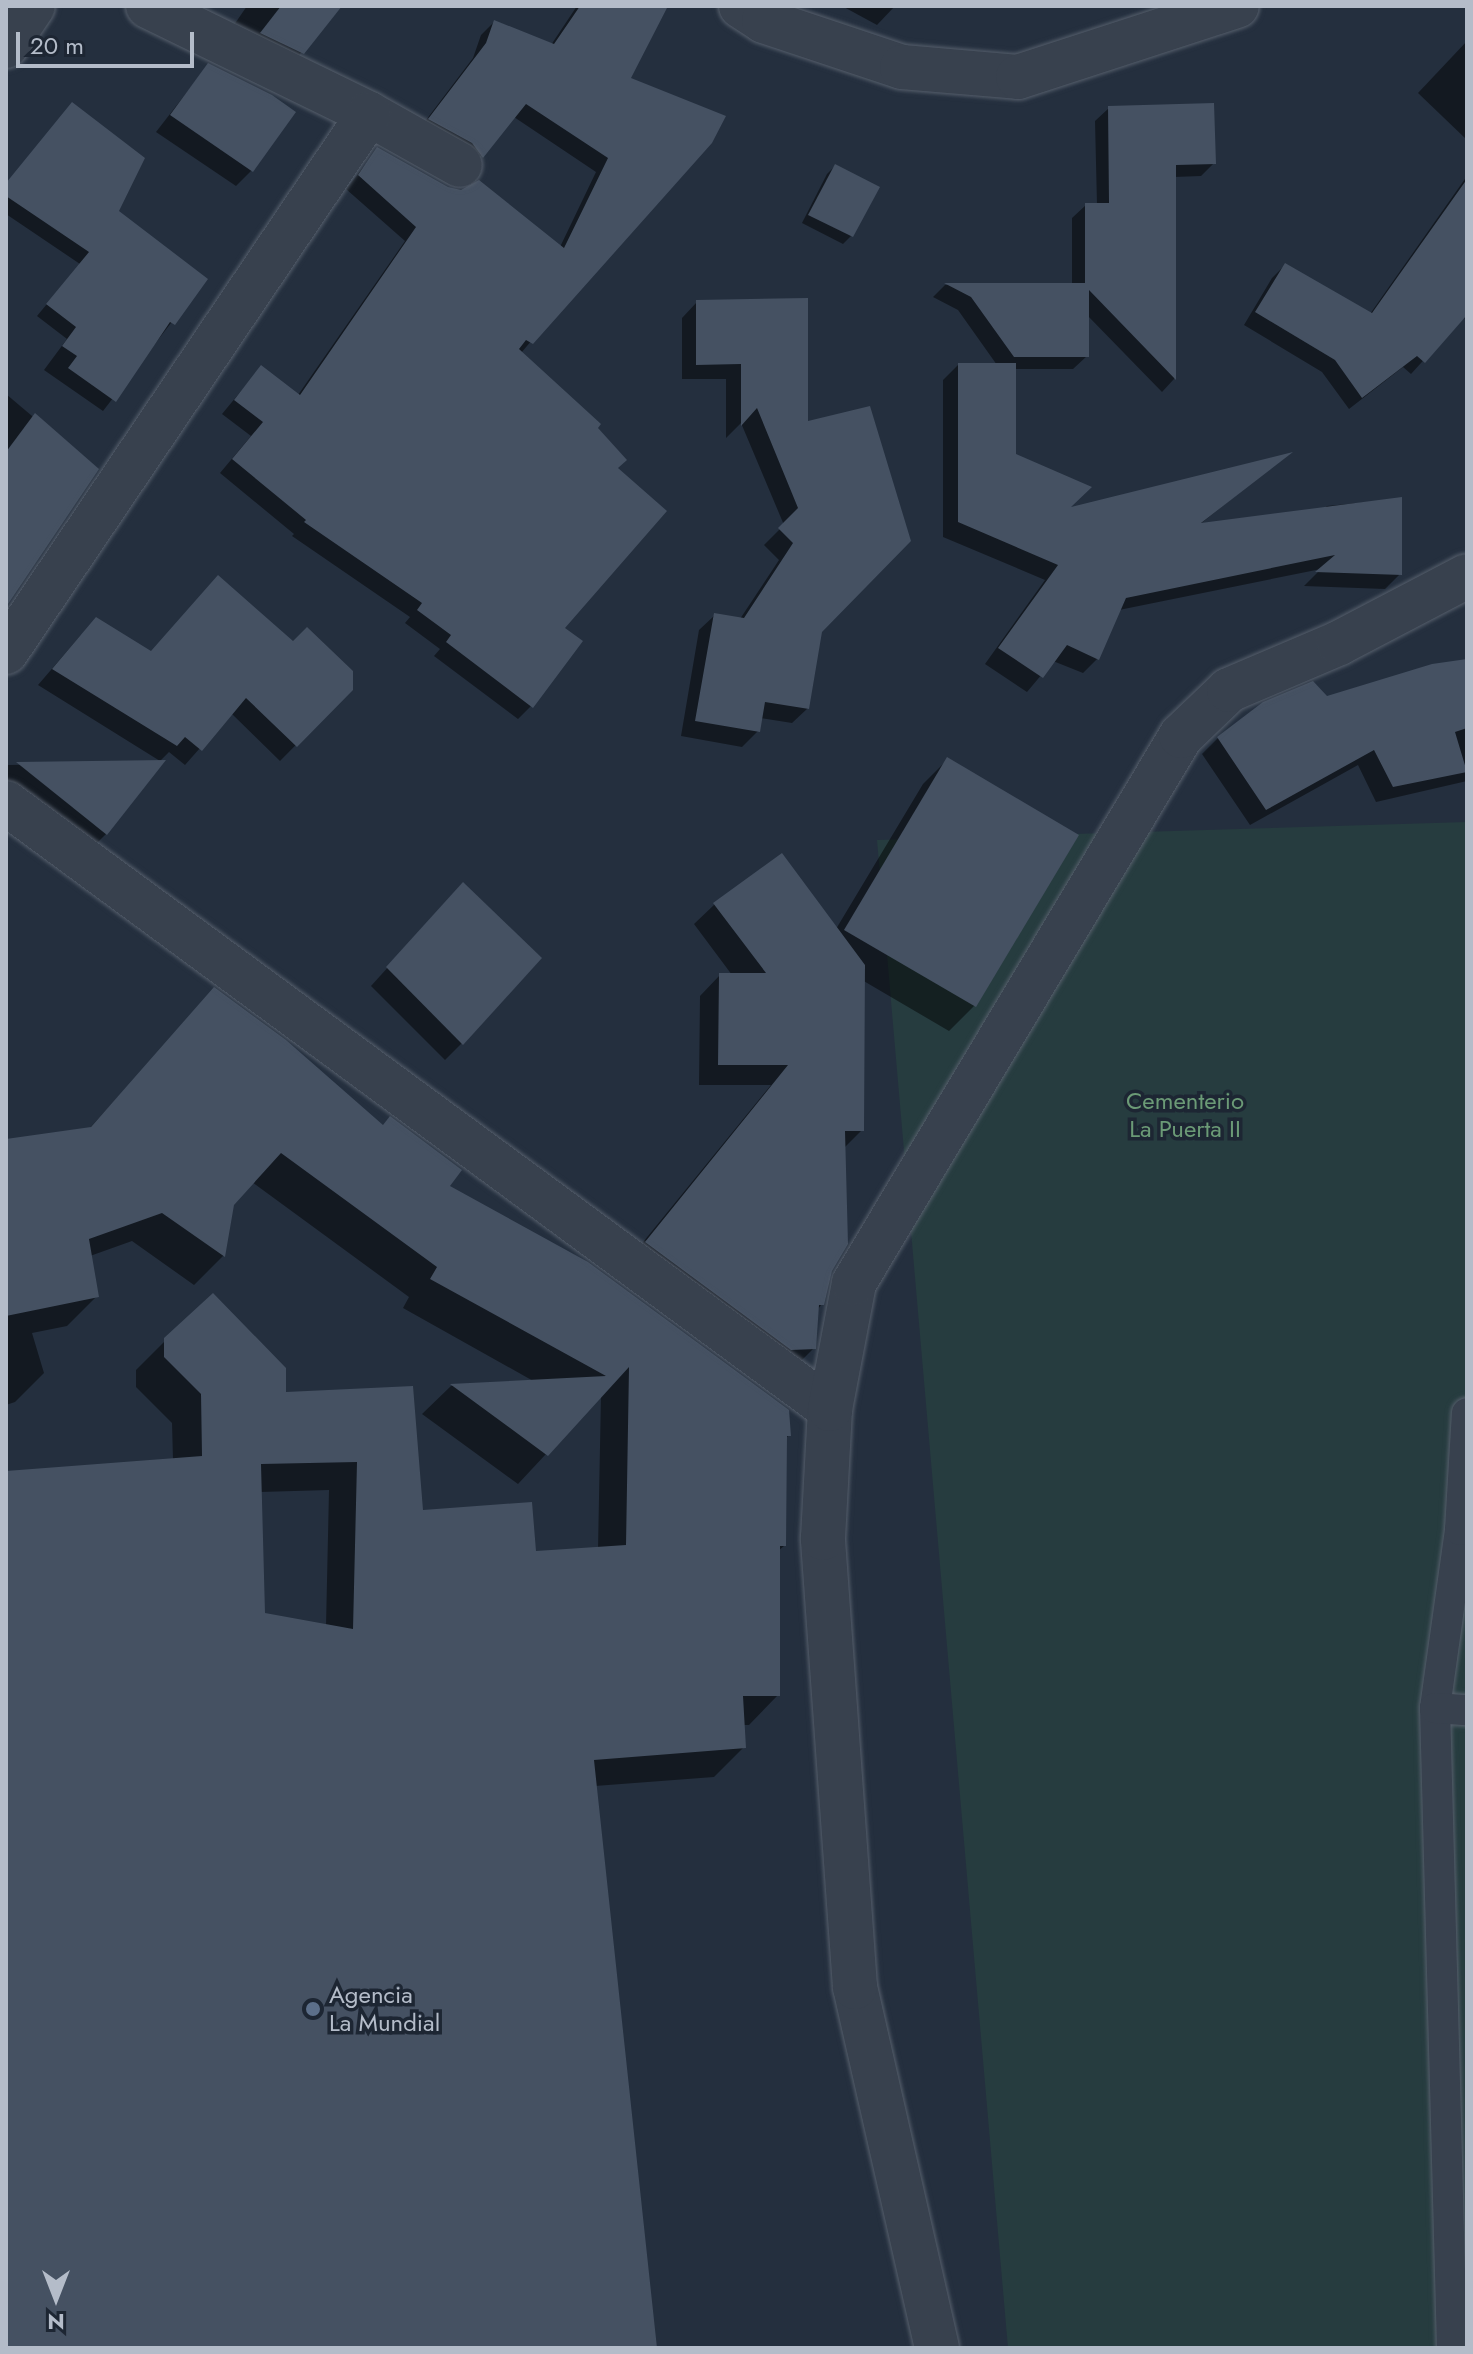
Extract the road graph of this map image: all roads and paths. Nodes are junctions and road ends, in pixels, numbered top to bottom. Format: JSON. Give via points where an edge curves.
{"nodes":[{"id":1,"x":33,"y":6,"type":"edge"},
{"id":2,"x":148,"y":6,"type":"edge"},
{"id":3,"x":741,"y":6,"type":"edge"},
{"id":4,"x":1237,"y":6,"type":"edge"},
{"id":5,"x":6,"y":46,"type":"edge"},
{"id":6,"x":369,"y":114,"type":"junction"},
{"id":7,"x":460,"y":165,"type":"dead end"},
{"id":8,"x":1467,"y":576,"type":"edge"},
{"id":9,"x":6,"y":652,"type":"edge"},
{"id":10,"x":6,"y":803,"type":"edge"},
{"id":11,"x":830,"y":1409,"type":"junction"},
{"id":12,"x":1467,"y":1413,"type":"edge"},
{"id":13,"x":1435,"y":1708,"type":"junction"},
{"id":14,"x":1467,"y":1710,"type":"edge"},
{"id":15,"x":937,"y":2348,"type":"edge"},
{"id":16,"x":1452,"y":2348,"type":"edge"}],
"edges":[{"from":1,"to":5,"type":"street"},
{"from":2,"to":6,"type":"street"},
{"from":3,"to":4,"type":"street","via":[[764,21],[902,67],[1018,77]]},
{"from":6,"to":7,"type":"street"},
{"from":6,"to":9,"type":"street"},
{"from":8,"to":11,"type":"street","via":[[1339,643],[1229,690],[1181,736],[854,1283]]},
{"from":10,"to":11,"type":"street"},
{"from":11,"to":15,"type":"street","via":[[823,1538],[855,1987]]},
{"from":12,"to":13,"type":"lane","via":[[1460,1530]]},
{"from":13,"to":14,"type":"lane"},
{"from":13,"to":16,"type":"lane"}]}
